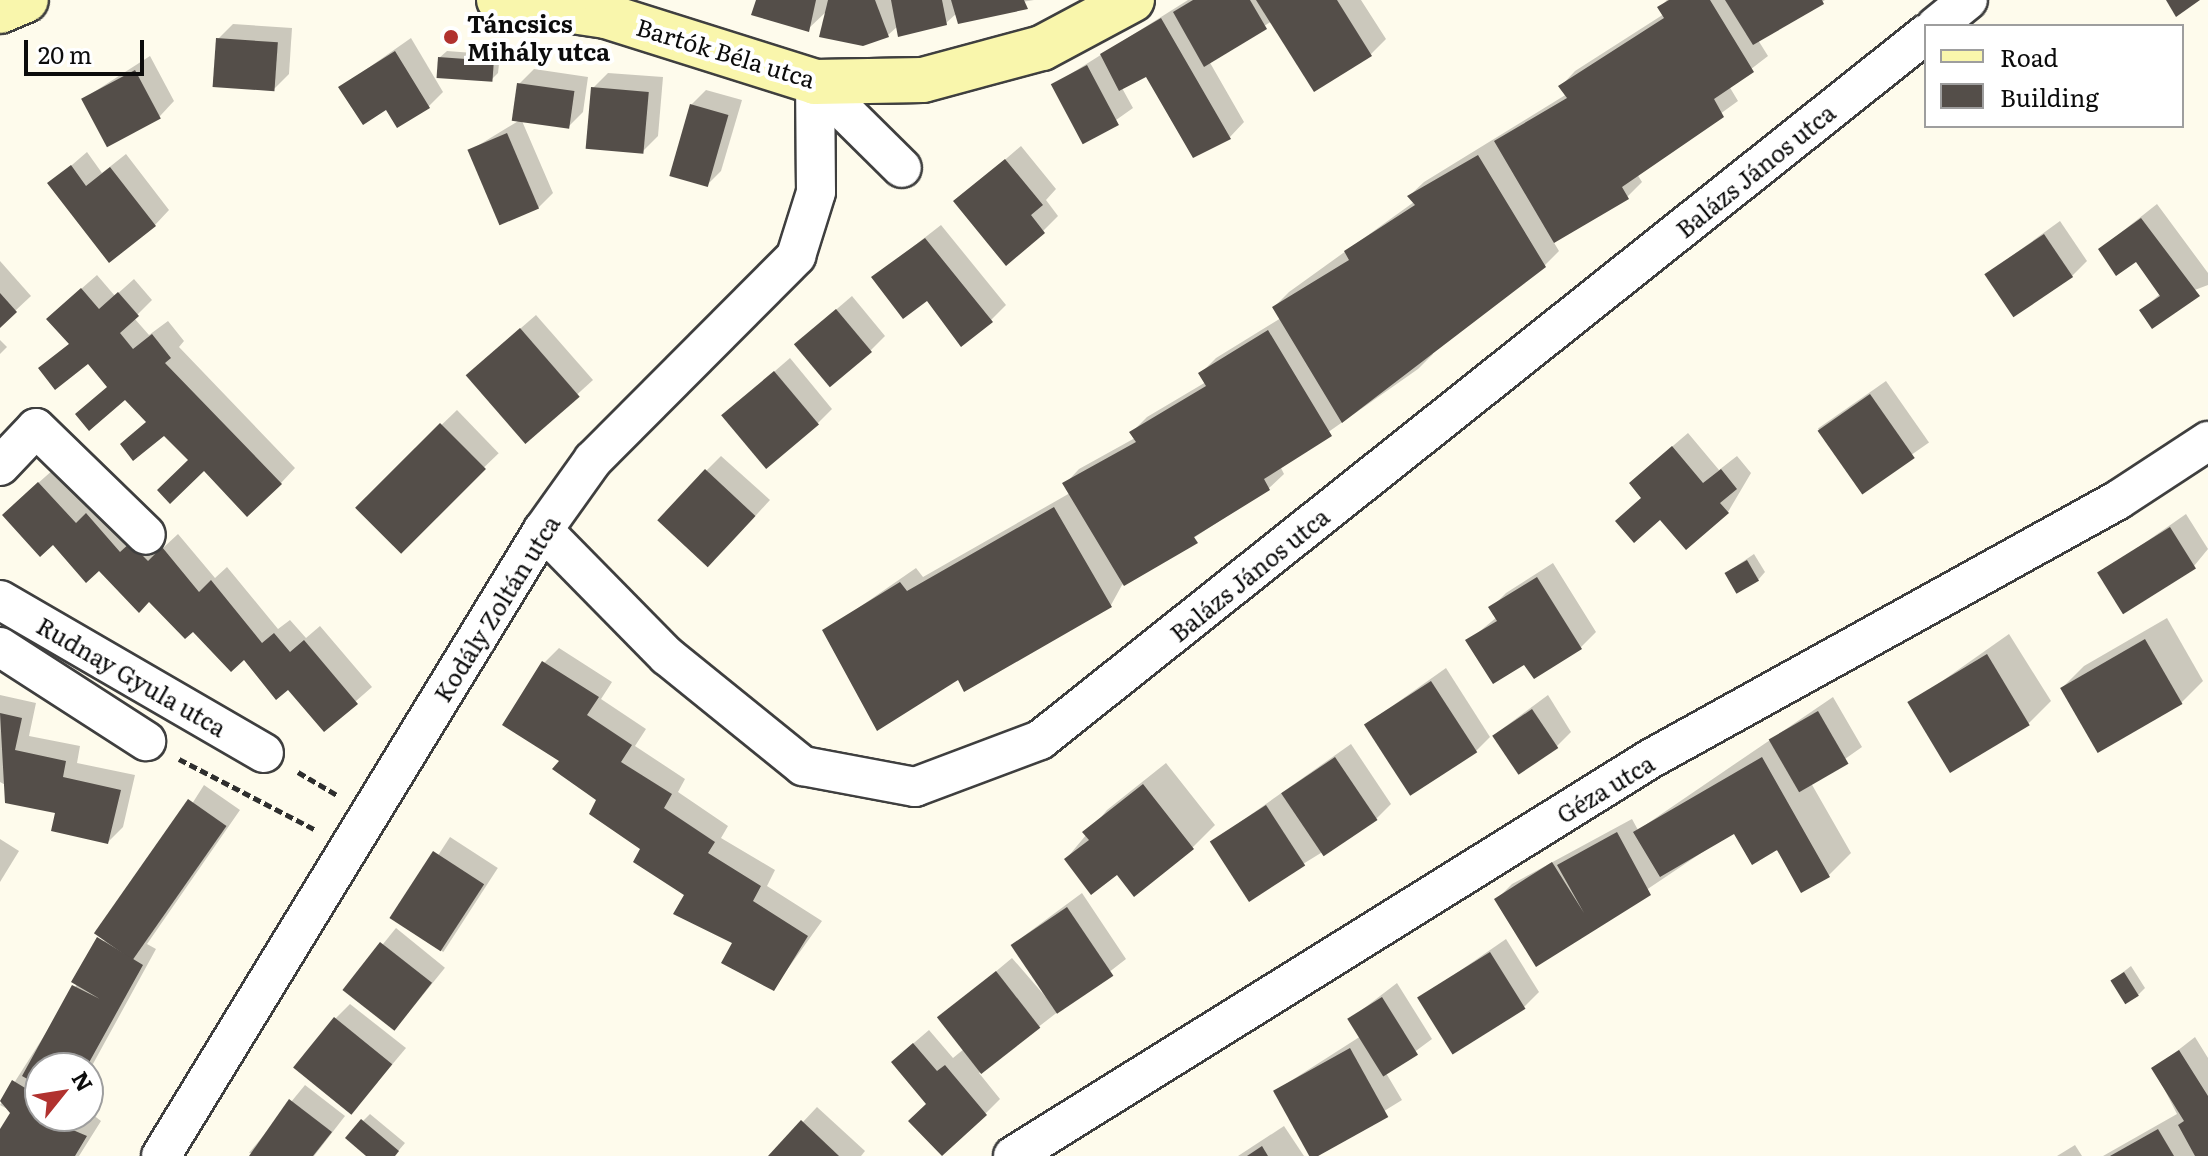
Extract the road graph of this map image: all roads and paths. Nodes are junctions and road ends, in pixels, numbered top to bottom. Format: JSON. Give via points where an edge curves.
{"nodes":[{"id":1,"x":26,"y":0,"type":"edge"},
{"id":2,"x":499,"y":0,"type":"edge"},
{"id":3,"x":1132,"y":0,"type":"edge"},
{"id":4,"x":1968,"y":0,"type":"edge"},
{"id":5,"x":609,"y":5,"type":"edge"},
{"id":6,"x":0,"y":11,"type":"edge"},
{"id":7,"x":1938,"y":24,"type":"edge"},
{"id":8,"x":1924,"y":36,"type":"edge"},
{"id":9,"x":815,"y":82,"type":"junction"},
{"id":10,"x":902,"y":168,"type":"dead end"},
{"id":11,"x":2208,"y":441,"type":"edge"},
{"id":12,"x":0,"y":466,"type":"edge"},
{"id":13,"x":543,"y":530,"type":"junction"},
{"id":14,"x":146,"y":535,"type":"dead end"},
{"id":15,"x":0,"y":600,"type":"edge"},
{"id":16,"x":0,"y":647,"type":"edge"},
{"id":17,"x":146,"y":741,"type":"joint"},
{"id":18,"x":264,"y":753,"type":"joint"},
{"id":19,"x":369,"y":814,"type":"junction"},
{"id":20,"x":348,"y":847,"type":"junction"},
{"id":21,"x":161,"y":1156,"type":"edge"},
{"id":22,"x":1013,"y":1156,"type":"edge"}],
"edges":[{"from":1,"to":6,"type":"street"},
{"from":2,"to":5,"type":"street","name":"Bartók Béla utca"},
{"from":3,"to":9,"type":"street","name":"Bartók Béla utca","via":[[1042,48],[923,80]]},
{"from":4,"to":7,"type":"street"},
{"from":5,"to":9,"type":"street","name":"Bartók Béla utca"},
{"from":8,"to":13,"type":"street","name":"Balázs János utca","via":[[1040,740],[915,787],[803,766],[667,656]]},
{"from":9,"to":10,"type":"street"},
{"from":9,"to":13,"type":"street","name":"Kodály Zoltán utca","via":[[816,192],[796,256],[593,460]]},
{"from":11,"to":22,"type":"street","name":"Géza utca","via":[[2118,500],[1650,759]]},
{"from":12,"to":14,"type":"street","via":[[36,428]]},
{"from":13,"to":19,"type":"street","name":"Kodály Zoltán utca"},
{"from":15,"to":18,"type":"street","name":"Rudnay Gyula utca"},
{"from":16,"to":17,"type":"street","name":"Rudnay Gyula utca"},
{"from":17,"to":20,"type":"path"},
{"from":18,"to":19,"type":"path"},
{"from":19,"to":20,"type":"street","name":"Kodály Zoltán utca"},
{"from":20,"to":21,"type":"street","name":"Kodály Zoltán utca"}]}
